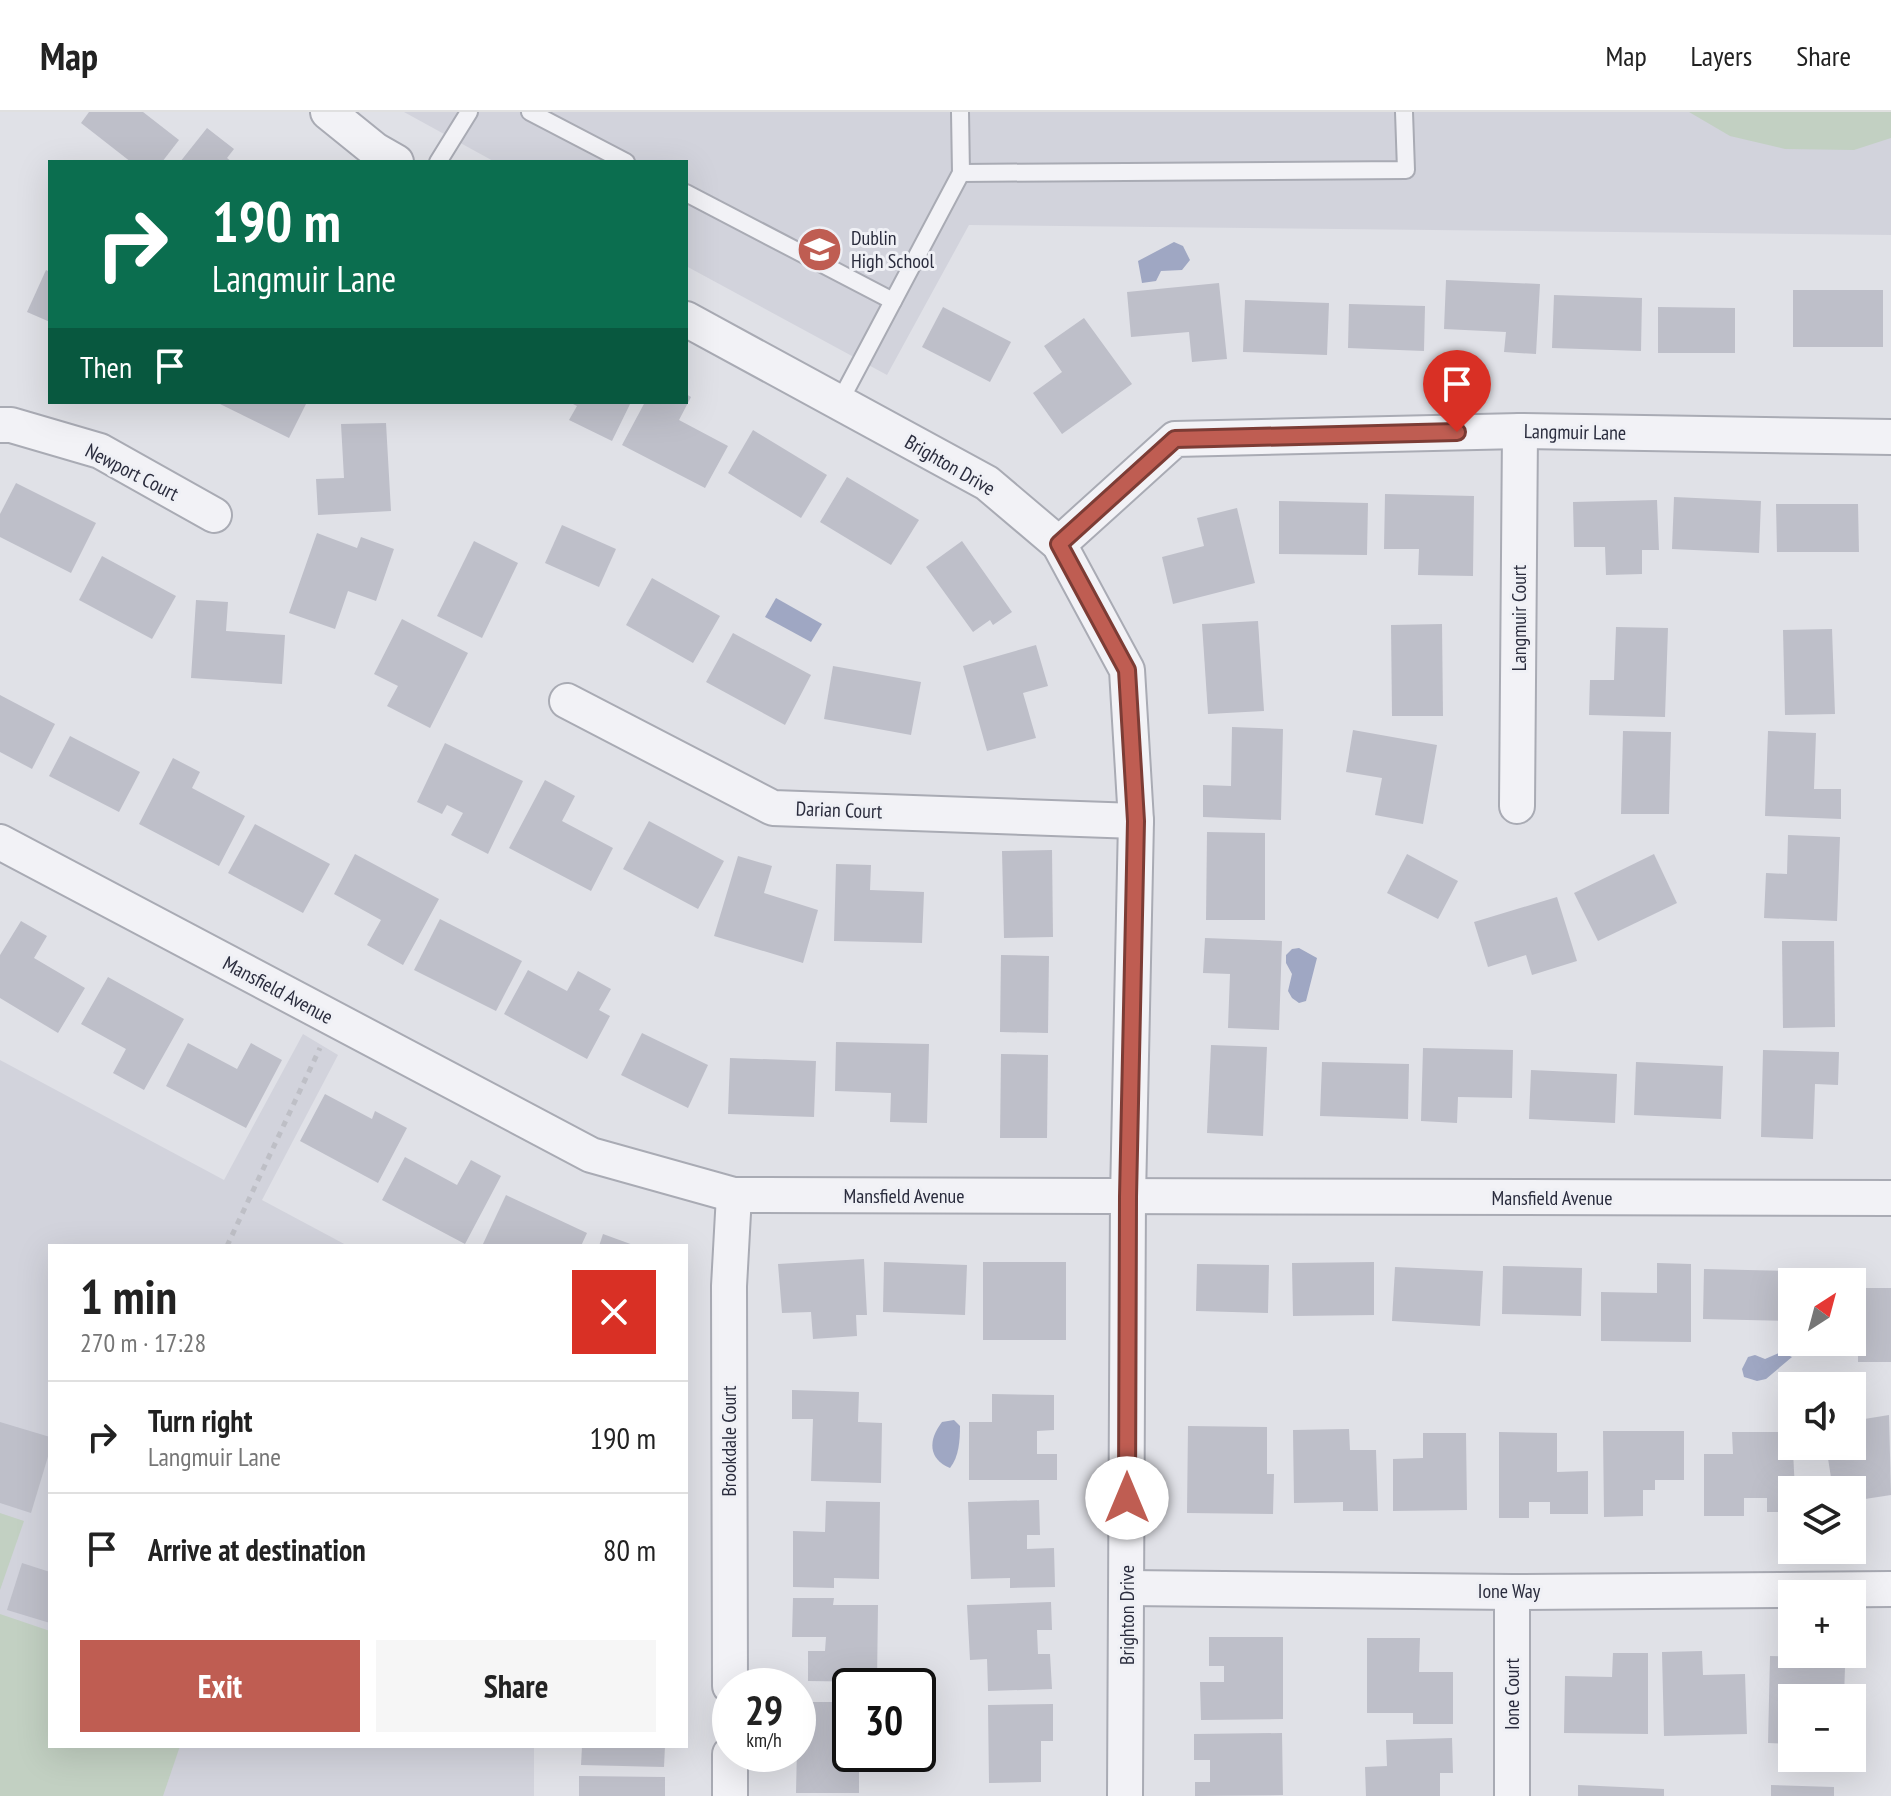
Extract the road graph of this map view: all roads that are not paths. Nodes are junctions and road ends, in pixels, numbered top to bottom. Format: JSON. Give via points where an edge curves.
{"nodes":[{"id":1,"x":328,"y":112,"type":"edge"},
{"id":2,"x":469,"y":112,"type":"edge"},
{"id":3,"x":530,"y":112,"type":"edge"},
{"id":4,"x":960,"y":112,"type":"edge"},
{"id":5,"x":1404,"y":112,"type":"edge"},
{"id":6,"x":392,"y":160,"type":"edge"},
{"id":7,"x":439,"y":160,"type":"edge"},
{"id":8,"x":622,"y":160,"type":"edge"},
{"id":9,"x":961,"y":173,"type":"junction"},
{"id":10,"x":688,"y":194,"type":"edge"},
{"id":11,"x":893,"y":301,"type":"junction"},
{"id":12,"x":688,"y":320,"type":"edge"},
{"id":13,"x":839,"y":403,"type":"junction"},
{"id":14,"x":0,"y":425,"type":"edge"},
{"id":15,"x":1520,"y":431,"type":"junction"},
{"id":16,"x":1891,"y":437,"type":"edge"},
{"id":17,"x":214,"y":515,"type":"dead end"},
{"id":18,"x":1059,"y":544,"type":"junction"},
{"id":19,"x":567,"y":701,"type":"dead end"},
{"id":20,"x":1517,"y":806,"type":"dead end"},
{"id":21,"x":1136,"y":821,"type":"junction"},
{"id":22,"x":0,"y":842,"type":"edge"},
{"id":23,"x":734,"y":1195,"type":"junction"},
{"id":24,"x":1128,"y":1197,"type":"junction"},
{"id":25,"x":1891,"y":1198,"type":"edge"},
{"id":26,"x":1127,"y":1588,"type":"junction"},
{"id":27,"x":1891,"y":1589,"type":"edge"},
{"id":28,"x":1512,"y":1592,"type":"junction"},
{"id":29,"x":730,"y":1668,"type":"edge"},
{"id":30,"x":730,"y":1772,"type":"edge"},
{"id":31,"x":730,"y":1796,"type":"edge"},
{"id":32,"x":1125,"y":1796,"type":"edge"},
{"id":33,"x":1512,"y":1796,"type":"edge"}],
"edges":[{"from":1,"to":6,"type":"street"},
{"from":2,"to":7,"type":"lane"},
{"from":3,"to":8,"type":"lane"},
{"from":4,"to":9,"type":"lane"},
{"from":5,"to":9,"type":"lane","via":[[1406,170]]},
{"from":9,"to":11,"type":"lane"},
{"from":10,"to":11,"type":"lane"},
{"from":11,"to":13,"type":"lane"},
{"from":12,"to":13,"type":"street","name":"Brighton Drive"},
{"from":13,"to":18,"type":"street","name":"Brighton Drive","via":[[987,483]]},
{"from":14,"to":17,"type":"street","name":"Newport Court","via":[[100,451]]},
{"from":15,"to":16,"type":"street","name":"Langmuir Lane"},
{"from":15,"to":18,"type":"street","name":"Langmuir Lane","via":[[1175,439]]},
{"from":15,"to":20,"type":"street","name":"Langmuir Court"},
{"from":18,"to":21,"type":"street","name":"Brighton Drive","via":[[1127,670]]},
{"from":19,"to":21,"type":"street","name":"Darian Court","via":[[773,808]]},
{"from":21,"to":24,"type":"street","name":"Brighton Drive"},
{"from":22,"to":23,"type":"street","name":"Mansfield Avenue","via":[[591,1155]]},
{"from":23,"to":24,"type":"street","name":"Mansfield Avenue"},
{"from":23,"to":29,"type":"street","name":"Brookdale Court","via":[[729,1286]]},
{"from":24,"to":25,"type":"street","name":"Mansfield Avenue"},
{"from":24,"to":26,"type":"street","name":"Brighton Drive"},
{"from":26,"to":28,"type":"street","name":"Ione Way"},
{"from":26,"to":32,"type":"street","name":"Brighton Drive"},
{"from":27,"to":28,"type":"street","name":"Ione Way"},
{"from":28,"to":33,"type":"street","name":"Ione Court"},
{"from":30,"to":31,"type":"street"}]}
